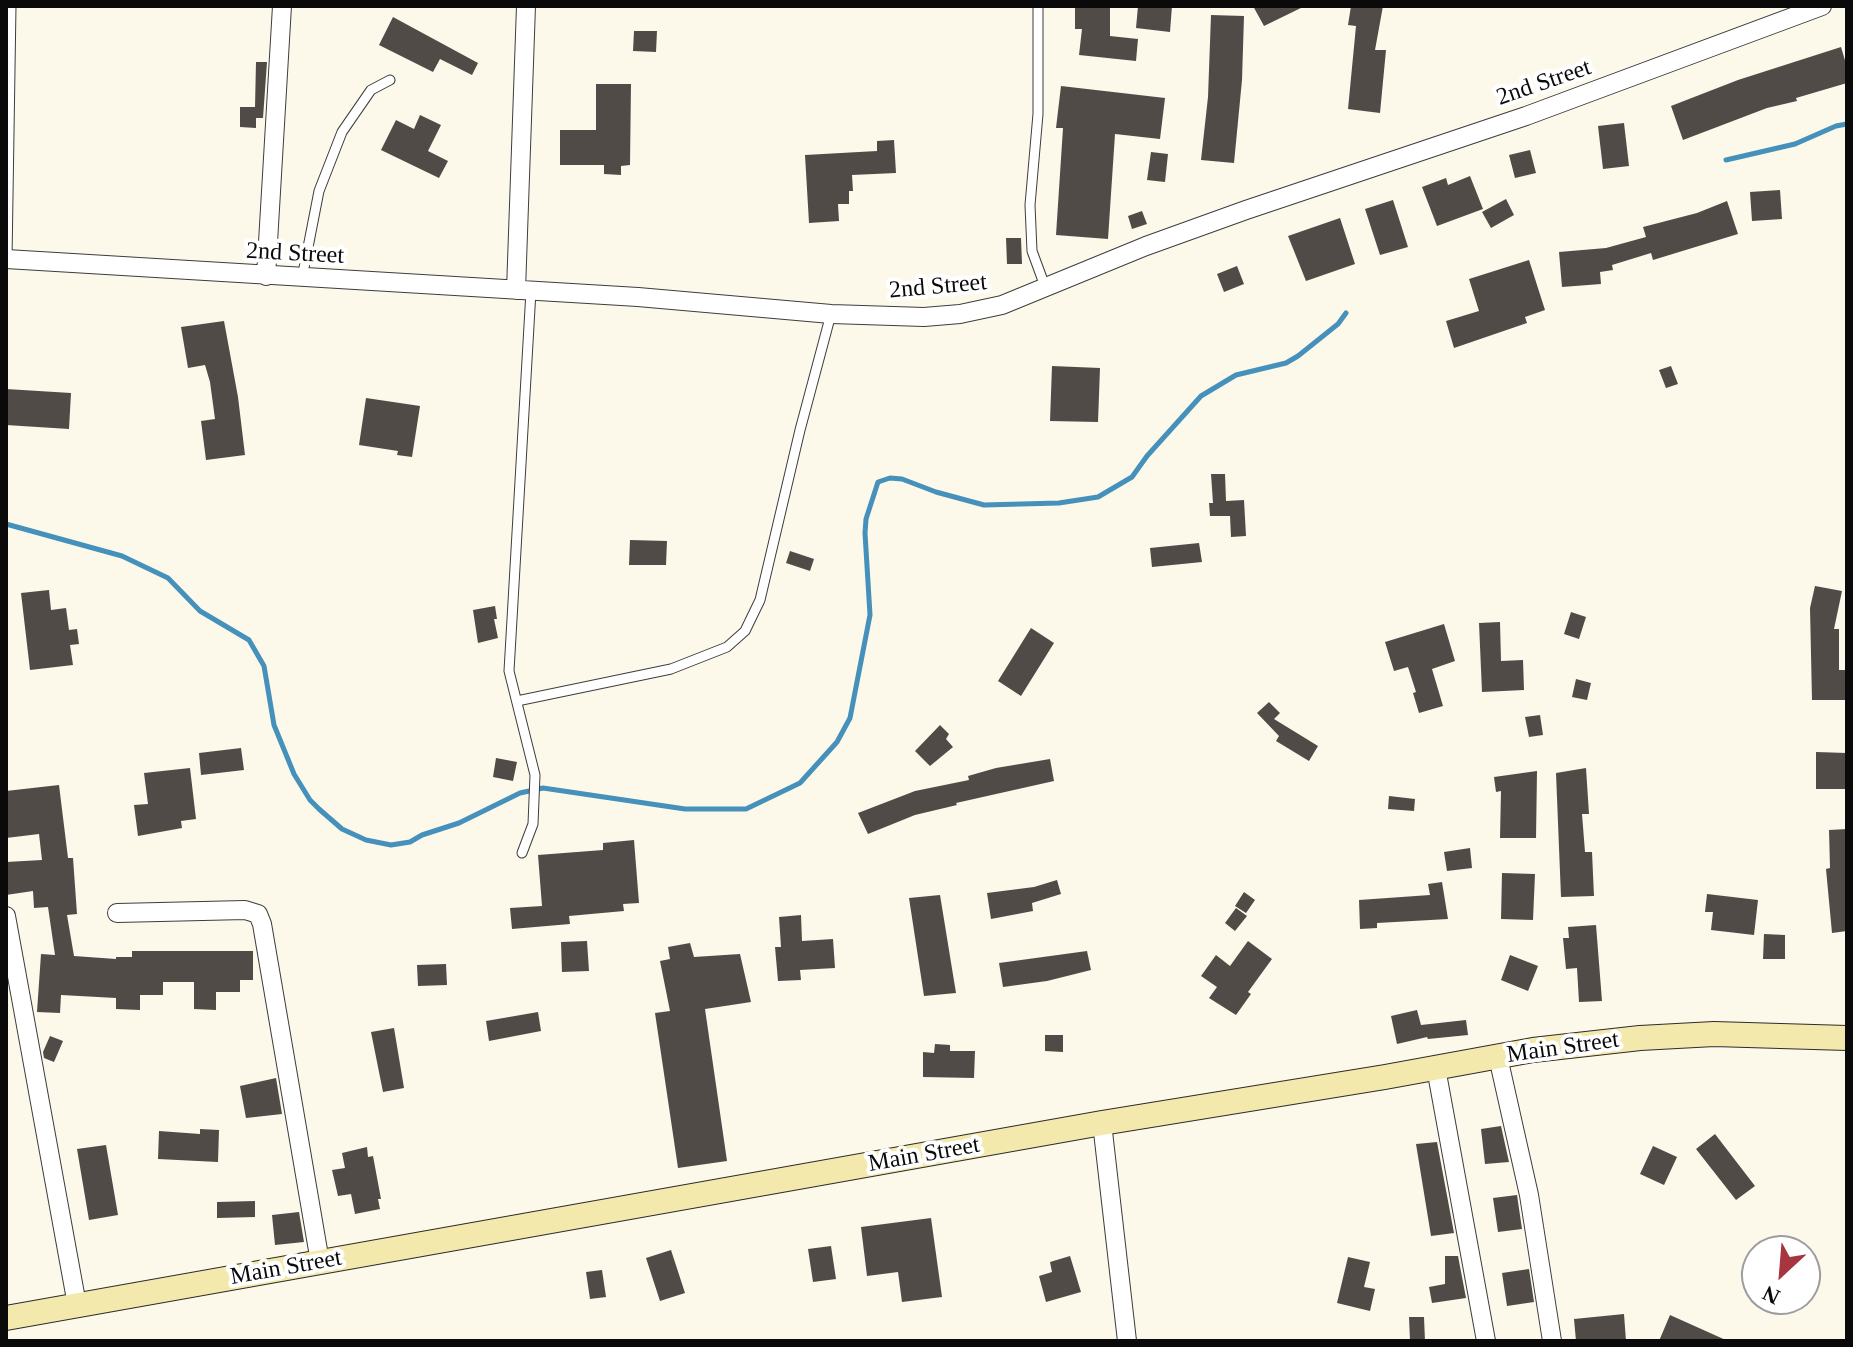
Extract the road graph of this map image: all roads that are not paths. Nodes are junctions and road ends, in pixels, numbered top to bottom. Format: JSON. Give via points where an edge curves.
{"nodes":[{"id":1,"x":11,"y":6,"type":"edge"},
{"id":2,"x":282,"y":6,"type":"edge"},
{"id":3,"x":526,"y":6,"type":"edge"},
{"id":4,"x":1038,"y":6,"type":"edge"},
{"id":5,"x":1822,"y":6,"type":"edge"},
{"id":6,"x":8,"y":22,"type":"edge"},
{"id":7,"x":390,"y":80,"type":"dead end"},
{"id":8,"x":6,"y":259,"type":"edge"},
{"id":9,"x":266,"y":276,"type":"junction"},
{"id":10,"x":302,"y":278,"type":"junction"},
{"id":11,"x":1046,"y":289,"type":"junction"},
{"id":12,"x":523,"y":291,"type":"junction"},
{"id":13,"x":831,"y":314,"type":"junction"},
{"id":14,"x":517,"y":701,"type":"junction"},
{"id":15,"x":522,"y":853,"type":"dead end"},
{"id":16,"x":117,"y":913,"type":"dead end"},
{"id":17,"x":6,"y":916,"type":"edge"},
{"id":18,"x":1847,"y":1038,"type":"edge"},
{"id":19,"x":1498,"y":1057,"type":"junction"},
{"id":20,"x":1436,"y":1068,"type":"junction"},
{"id":21,"x":1102,"y":1123,"type":"junction"},
{"id":22,"x":320,"y":1262,"type":"junction"},
{"id":23,"x":77,"y":1305,"type":"junction"},
{"id":24,"x":6,"y":1318,"type":"edge"},
{"id":25,"x":1127,"y":1341,"type":"edge"},
{"id":26,"x":1486,"y":1341,"type":"edge"},
{"id":27,"x":1552,"y":1341,"type":"edge"}],
"edges":[{"from":1,"to":6,"type":"lane"},
{"from":2,"to":9,"type":"street"},
{"from":3,"to":12,"type":"street"},
{"from":4,"to":11,"type":"lane","via":[[1038,114],[1030,205],[1032,251]]},
{"from":5,"to":11,"type":"street","name":"2nd Street","via":[[1526,116],[1146,246]]},
{"from":6,"to":8,"type":"lane"},
{"from":7,"to":10,"type":"lane","via":[[371,90],[342,132],[319,191]]},
{"from":8,"to":9,"type":"street","name":"2nd Street"},
{"from":9,"to":10,"type":"street","name":"2nd Street"},
{"from":10,"to":12,"type":"street","name":"2nd Street"},
{"from":11,"to":13,"type":"street","name":"2nd Street","via":[[960,314]]},
{"from":12,"to":13,"type":"street","name":"2nd Street"},
{"from":12,"to":14,"type":"lane","via":[[509,671]]},
{"from":13,"to":14,"type":"lane","via":[[760,600],[745,631],[727,647],[671,669]]},
{"from":14,"to":15,"type":"lane","via":[[535,775],[536,802]]},
{"from":16,"to":22,"type":"street","via":[[258,914]]},
{"from":17,"to":23,"type":"street"},
{"from":18,"to":19,"type":"main road","name":"Main Street","via":[[1640,1038]]},
{"from":19,"to":20,"type":"main road","name":"Main Street"},
{"from":19,"to":27,"type":"street","via":[[1529,1195]]},
{"from":20,"to":21,"type":"main road","name":"Main Street"},
{"from":20,"to":26,"type":"street"},
{"from":21,"to":22,"type":"main road","name":"Main Street"},
{"from":21,"to":25,"type":"street"},
{"from":22,"to":23,"type":"main road","name":"Main Street"},
{"from":23,"to":24,"type":"main road","name":"Main Street"}]}
